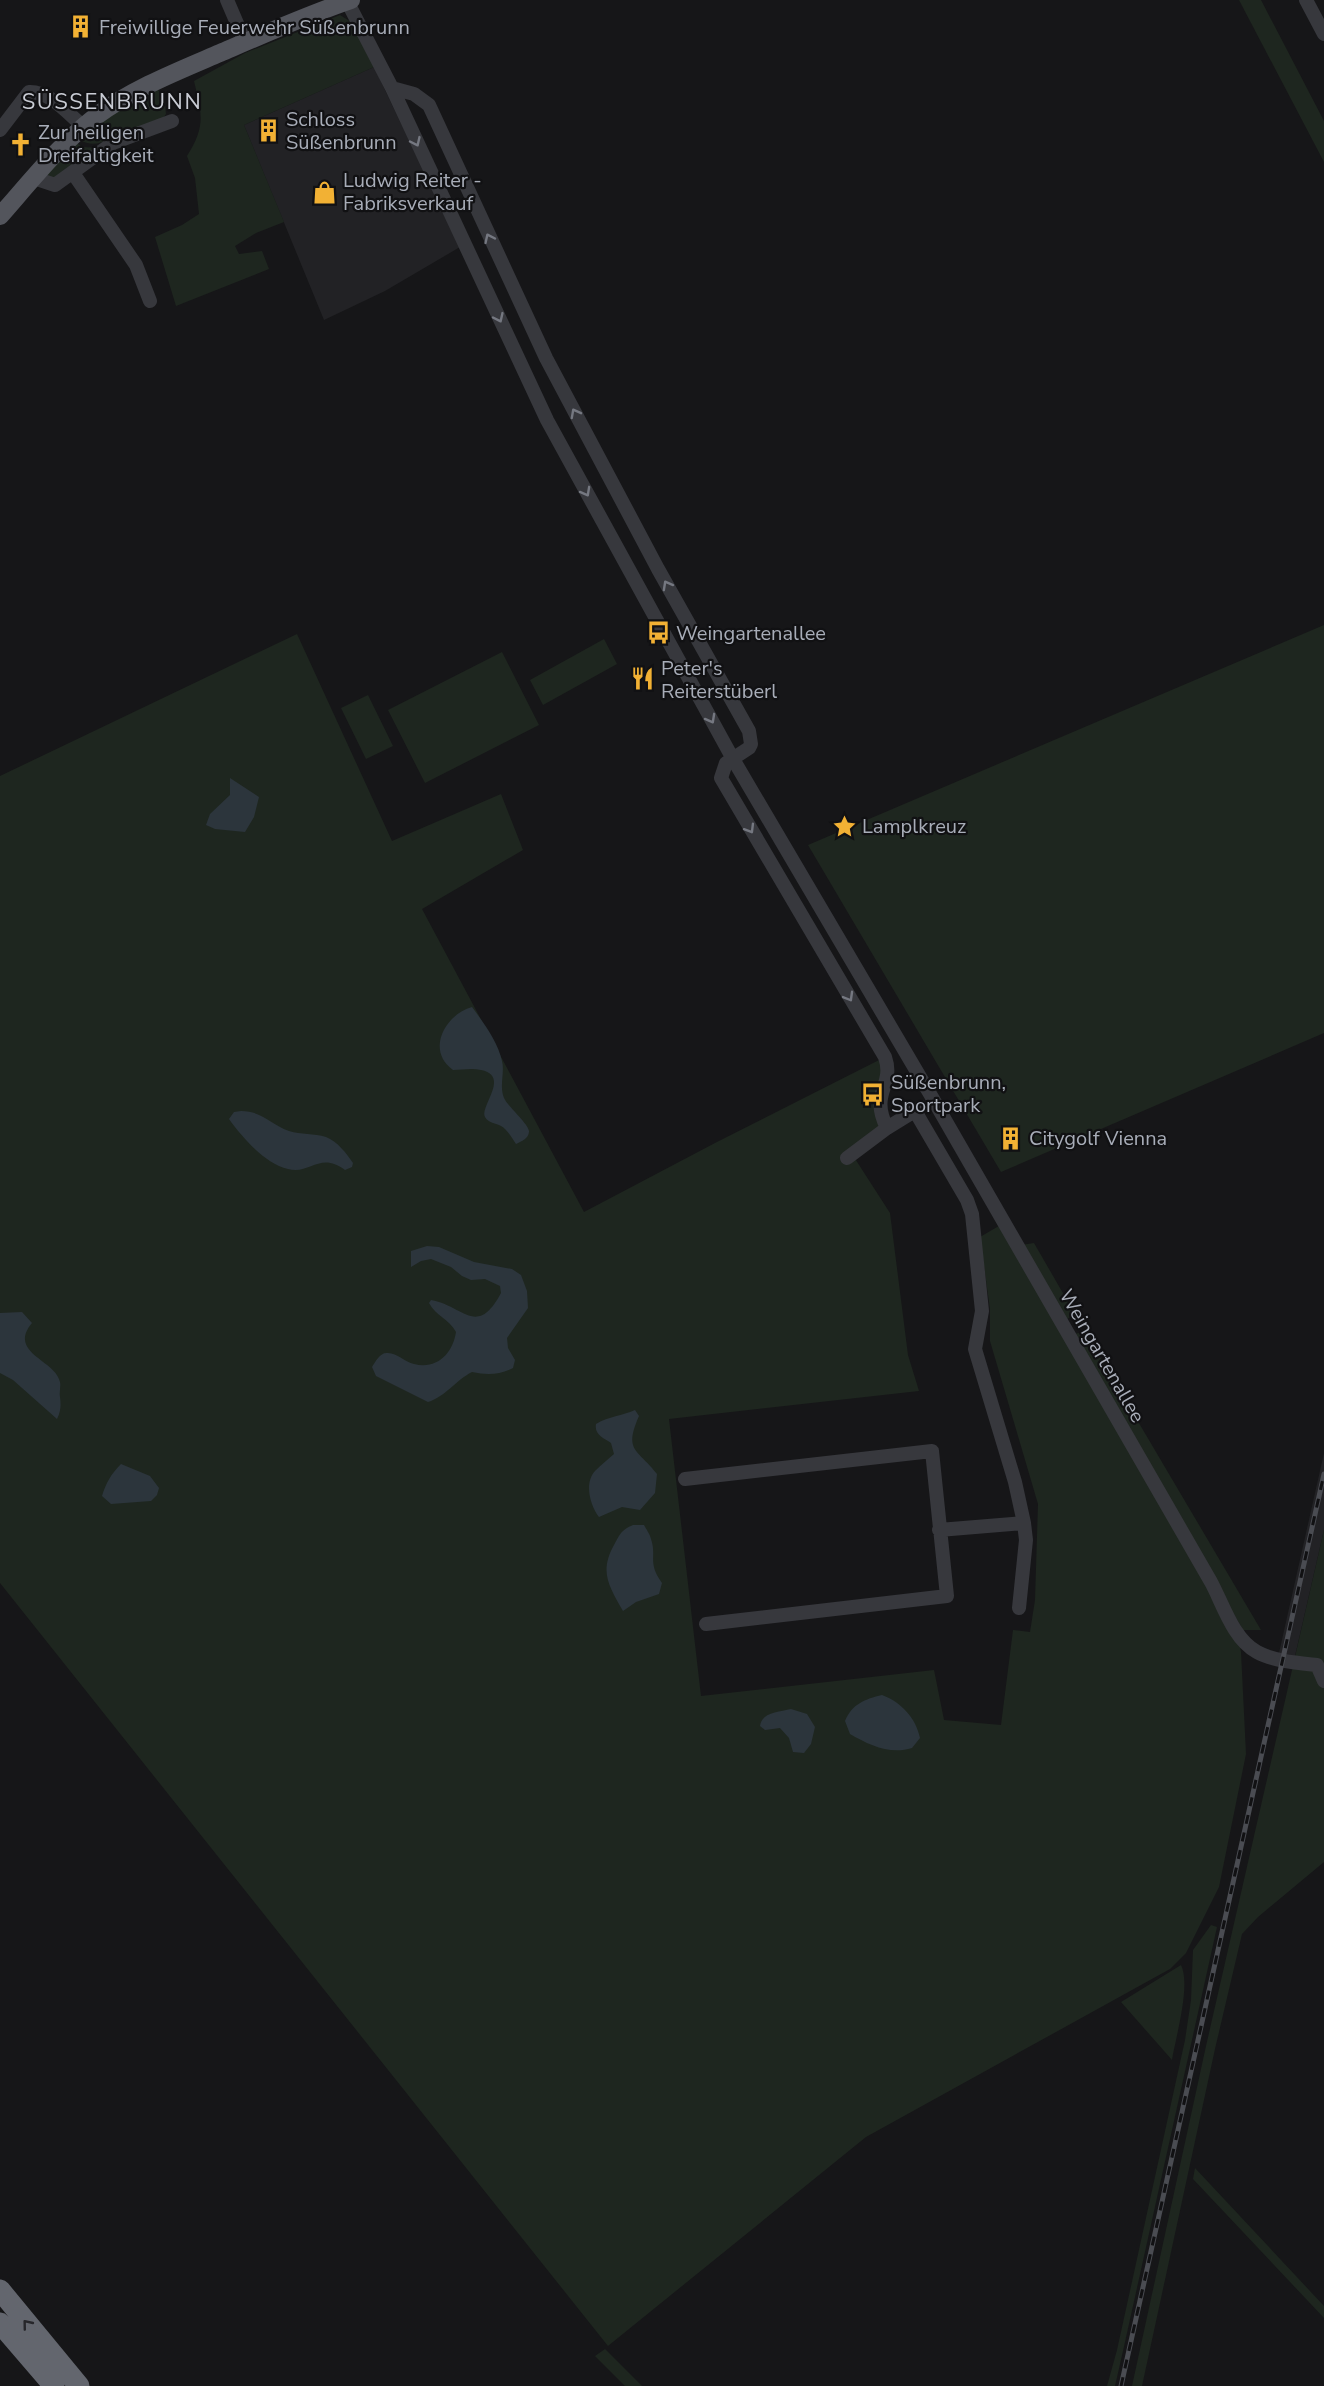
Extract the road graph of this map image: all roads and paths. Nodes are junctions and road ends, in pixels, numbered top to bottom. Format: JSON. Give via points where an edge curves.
{"nodes":[{"id":1,"x":227,"y":0,"type":"edge"},
{"id":2,"x":1306,"y":0,"type":"edge"},
{"id":3,"x":349,"y":1,"type":"edge"},
{"id":4,"x":1324,"y":34,"type":"edge"},
{"id":5,"x":245,"y":42,"type":"junction"},
{"id":6,"x":392,"y":88,"type":"junction"},
{"id":7,"x":172,"y":121,"type":"dead end"},
{"id":8,"x":84,"y":126,"type":"junction"},
{"id":9,"x":0,"y":130,"type":"edge"},
{"id":10,"x":73,"y":173,"type":"junction"},
{"id":11,"x":34,"y":178,"type":"junction"},
{"id":12,"x":0,"y":216,"type":"edge"},
{"id":13,"x":150,"y":301,"type":"dead end"},
{"id":14,"x":680,"y":609,"type":"junction"},
{"id":15,"x":657,"y":622,"type":"junction"},
{"id":16,"x":733,"y":759,"type":"junction"},
{"id":17,"x":782,"y":841,"type":"junction"},
{"id":18,"x":764,"y":851,"type":"junction"},
{"id":19,"x":933,"y":1099,"type":"junction"},
{"id":20,"x":915,"y":1111,"type":"junction"},
{"id":21,"x":887,"y":1128,"type":"junction"},
{"id":22,"x":847,"y":1158,"type":"dead end"},
{"id":23,"x":685,"y":1479,"type":"dead end"},
{"id":24,"x":1024,"y":1523,"type":"junction"},
{"id":25,"x":939,"y":1530,"type":"junction"},
{"id":26,"x":1019,"y":1608,"type":"dead end"},
{"id":27,"x":706,"y":1624,"type":"dead end"},
{"id":28,"x":1324,"y":1681,"type":"edge"},
{"id":29,"x":0,"y":2290,"type":"edge"},
{"id":30,"x":0,"y":2323,"type":"edge"},
{"id":31,"x":54,"y":2386,"type":"edge"},
{"id":32,"x":79,"y":2386,"type":"edge"}],
"edges":[{"from":1,"to":5,"type":"street"},
{"from":2,"to":4,"type":"street"},
{"from":3,"to":5,"type":"main road"},
{"from":3,"to":6,"type":"street","name":"Weingartenallee"},
{"from":5,"to":8,"type":"main road","via":[[144,87]]},
{"from":14,"to":6,"type":"street","one_way":true,"via":[[546,358],[429,105],[414,94]]},
{"from":6,"to":15,"type":"street","name":"Weingartenallee","one_way":true,"via":[[547,420]]},
{"from":7,"to":10,"type":"street","via":[[113,143]]},
{"from":8,"to":9,"type":"street","via":[[48,97],[29,92]]},
{"from":8,"to":11,"type":"main road"},
{"from":10,"to":11,"type":"street","via":[[55,185]]},
{"from":10,"to":13,"type":"street","via":[[136,265]]},
{"from":11,"to":12,"type":"main road"},
{"from":14,"to":15,"type":"street"},
{"from":14,"to":16,"type":"street","via":[[749,731],[749,748]]},
{"from":15,"to":16,"type":"street","name":"Weingartenallee","one_way":true},
{"from":16,"to":17,"type":"street","name":"Weingartenallee"},
{"from":16,"to":18,"type":"street","one_way":true,"via":[[723,767],[721,778]]},
{"from":17,"to":18,"type":"street"},
{"from":17,"to":19,"type":"street","name":"Weingartenallee"},
{"from":18,"to":21,"type":"street","one_way":true,"via":[[885,1057],[888,1075],[879,1102]]},
{"from":19,"to":20,"type":"street"},
{"from":19,"to":28,"type":"street","name":"Weingartenallee","via":[[1237,1633],[1258,1653],[1317,1665]]},
{"from":20,"to":21,"type":"street"},
{"from":20,"to":24,"type":"street","via":[[972,1214],[982,1311],[975,1349]]},
{"from":21,"to":22,"type":"street"},
{"from":23,"to":25,"type":"street","via":[[932,1451]]},
{"from":24,"to":25,"type":"street"},
{"from":24,"to":26,"type":"street"},
{"from":25,"to":27,"type":"street","via":[[947,1596]]},
{"from":32,"to":29,"type":"highway","one_way":true},
{"from":30,"to":31,"type":"highway"}]}
